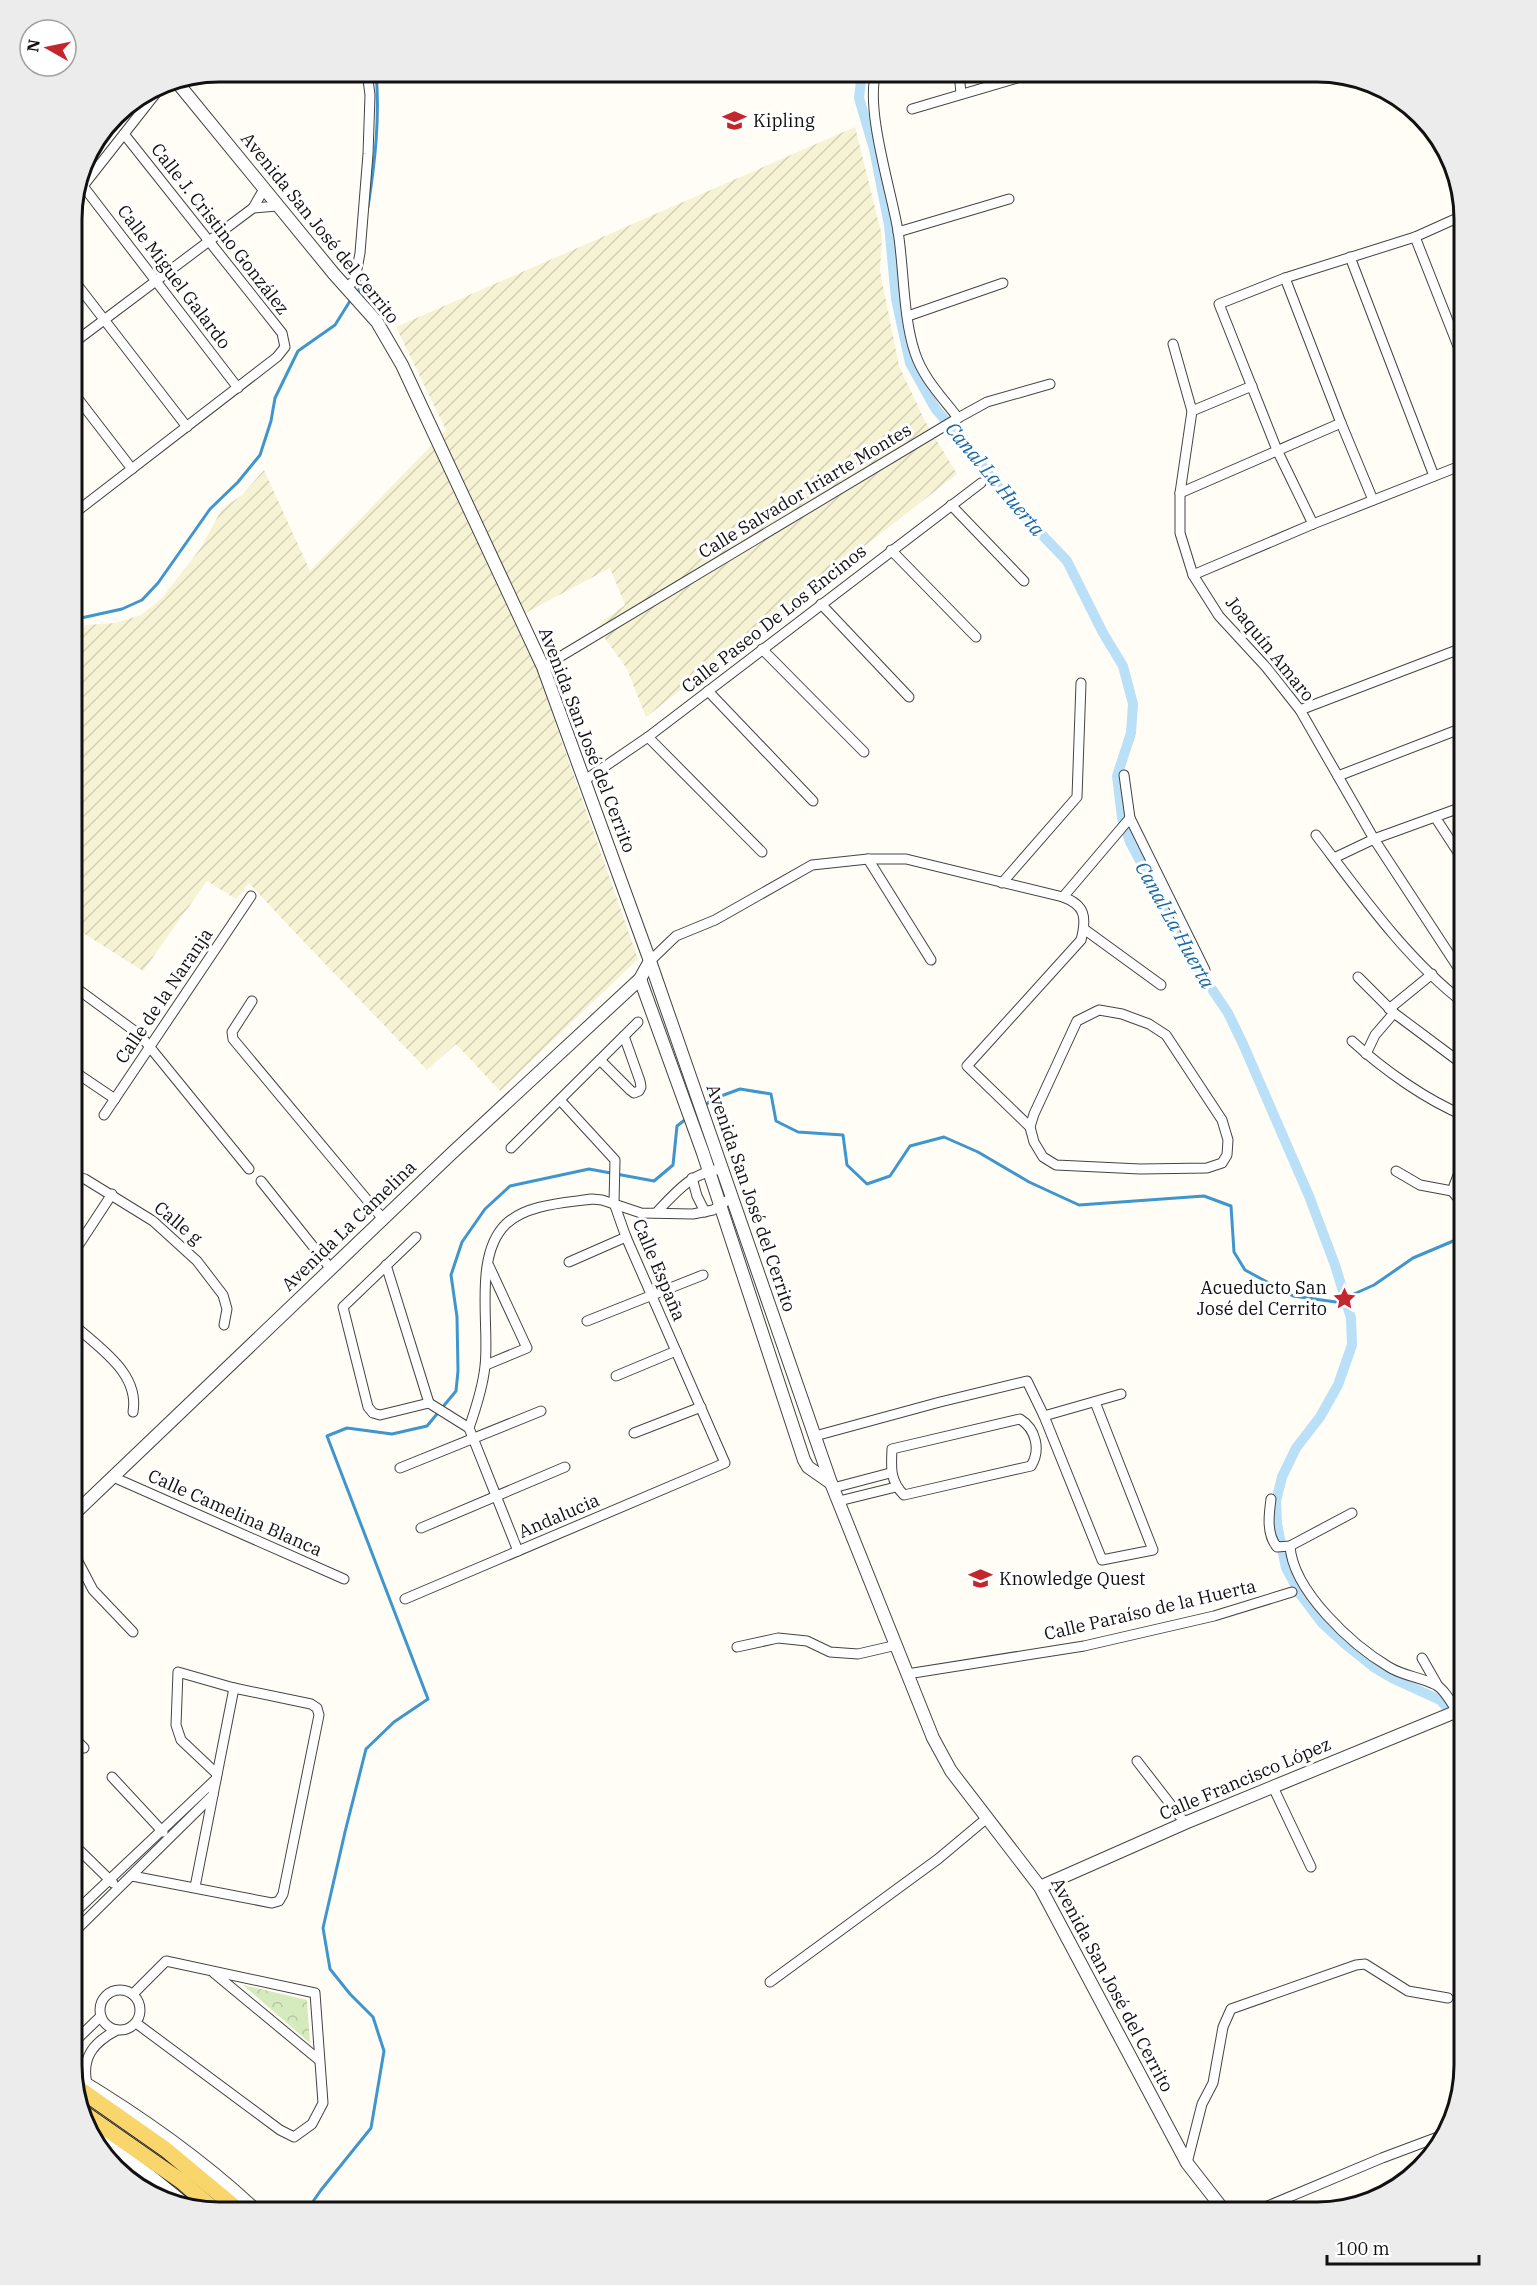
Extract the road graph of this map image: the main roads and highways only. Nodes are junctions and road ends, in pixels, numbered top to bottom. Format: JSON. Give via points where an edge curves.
{"nodes":[{"id":1,"x":85,"y":2088,"type":"edge"},
{"id":2,"x":94,"y":2120,"type":"edge"},
{"id":3,"x":205,"y":2201,"type":"edge"},
{"id":4,"x":229,"y":2202,"type":"edge"}],
"edges":[{"from":1,"to":4,"type":"main road"},
{"from":2,"to":3,"type":"main road"}]}
